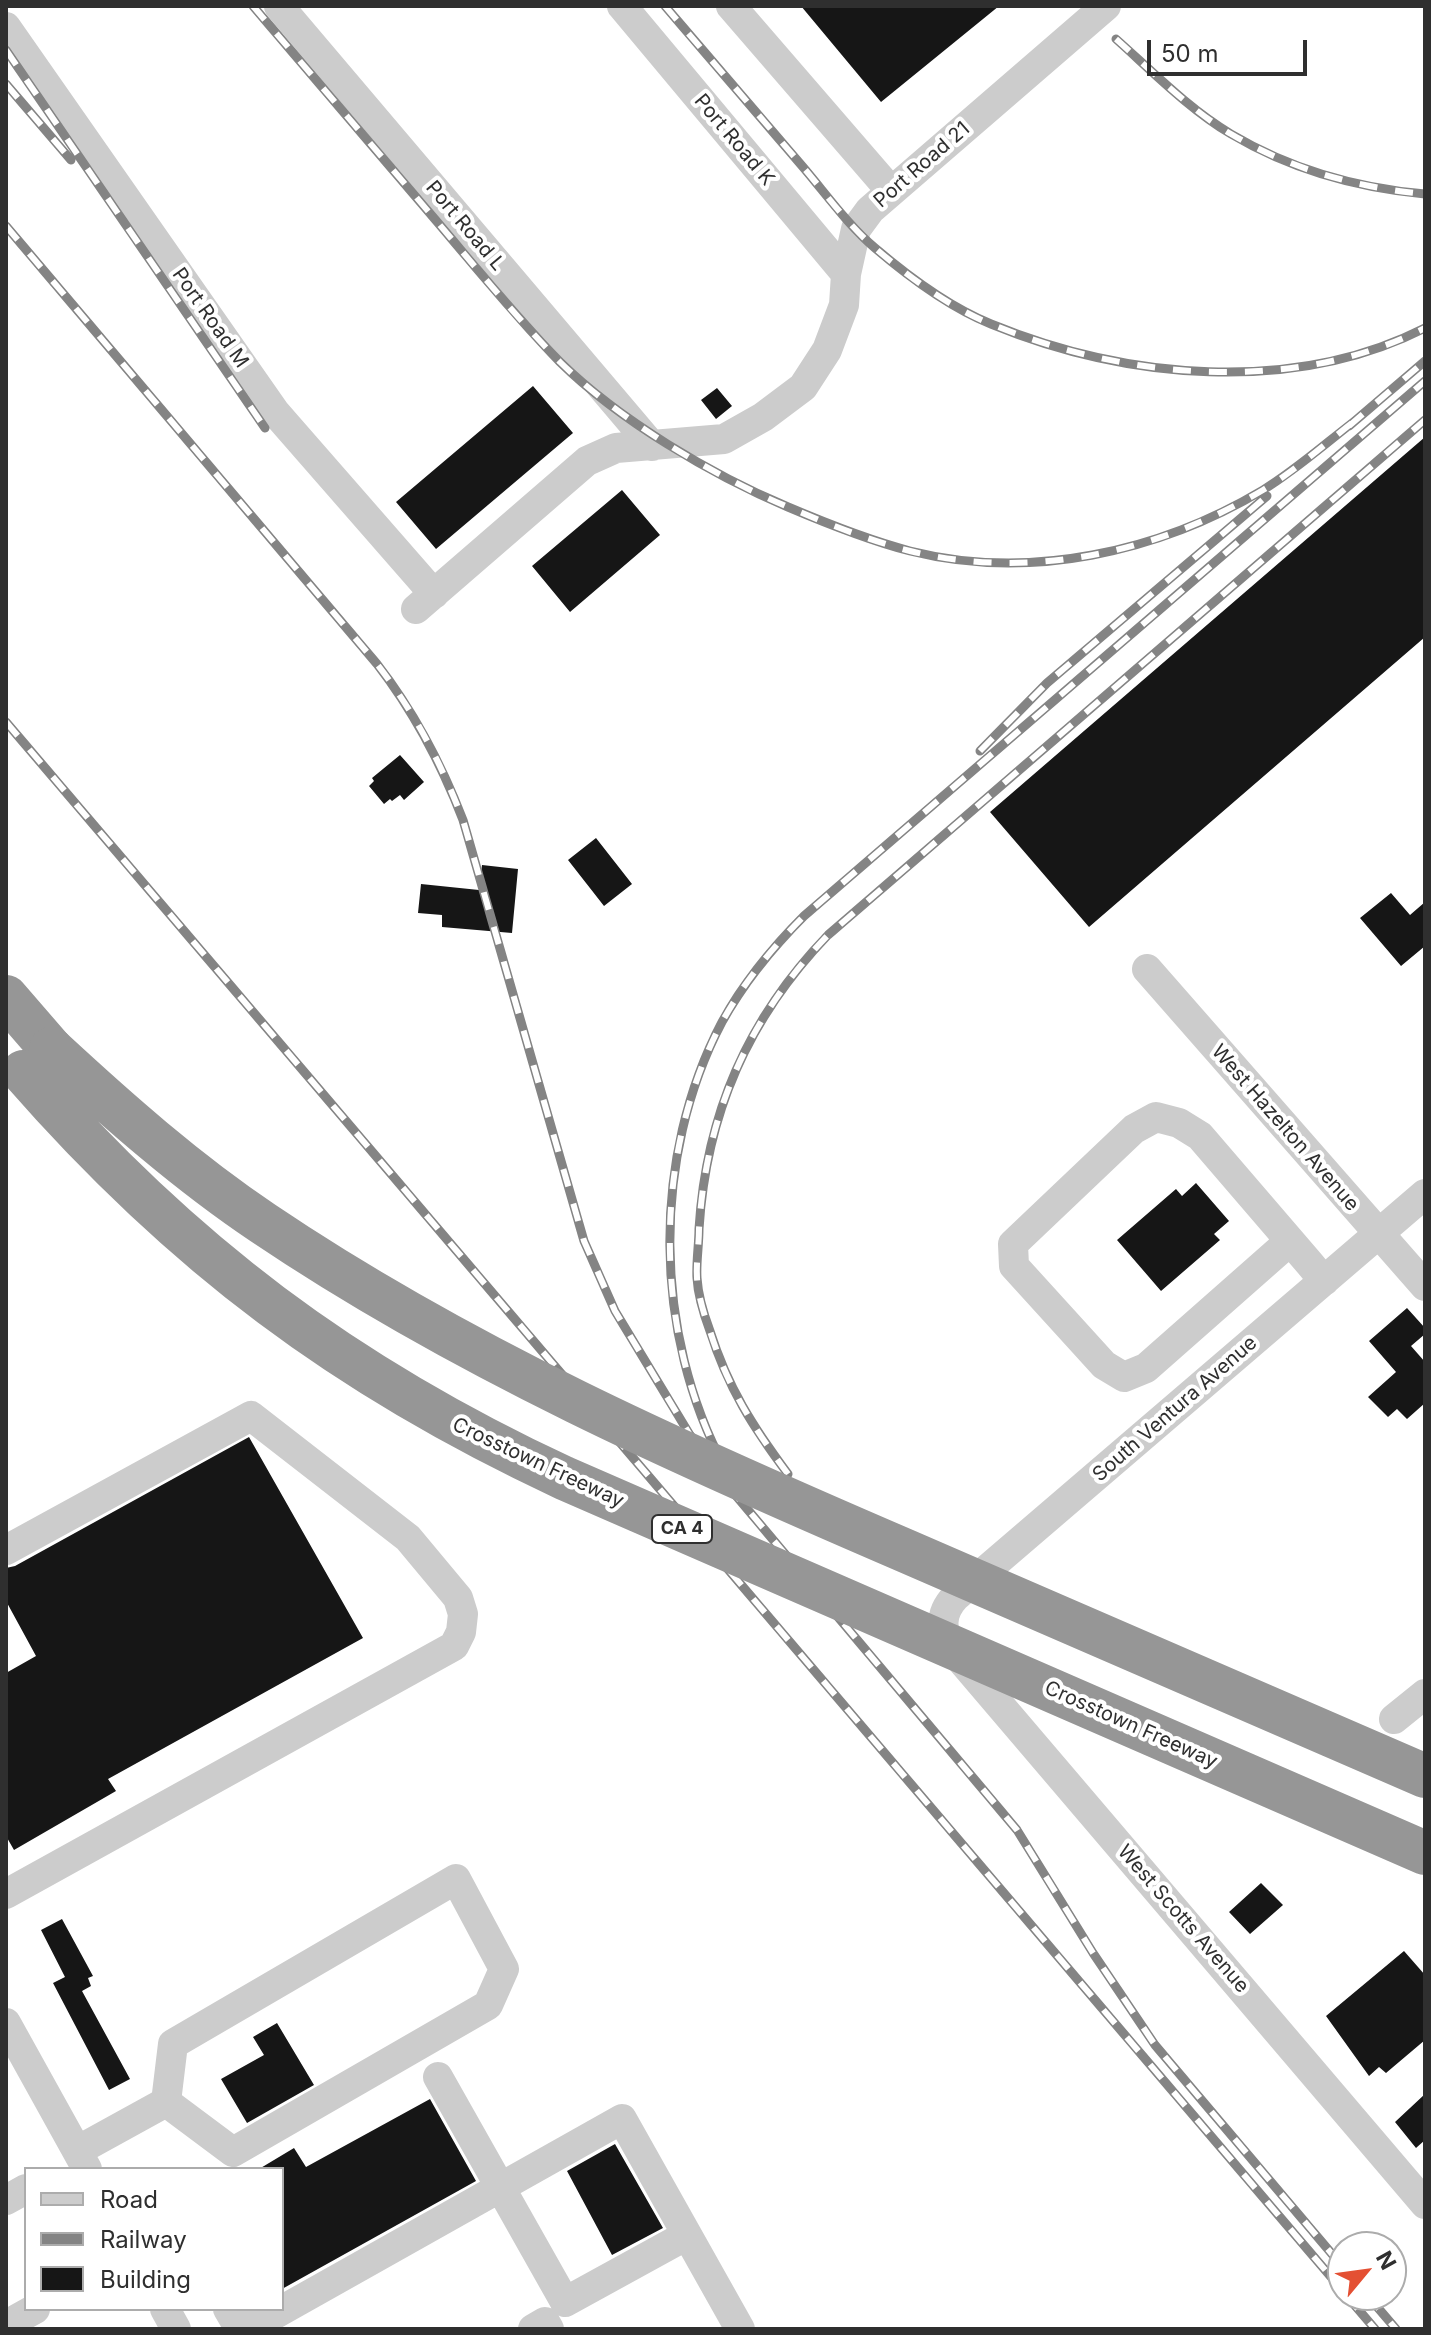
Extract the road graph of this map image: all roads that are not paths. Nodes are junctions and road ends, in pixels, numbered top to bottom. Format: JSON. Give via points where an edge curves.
{"nodes":[{"id":1,"x":279,"y":6,"type":"edge"},
{"id":2,"x":622,"y":6,"type":"edge"},
{"id":3,"x":731,"y":6,"type":"edge"},
{"id":4,"x":1106,"y":6,"type":"edge"},
{"id":5,"x":6,"y":27,"type":"edge"},
{"id":6,"x":891,"y":191,"type":"junction"},
{"id":7,"x":846,"y":274,"type":"junction"},
{"id":8,"x":652,"y":446,"type":"junction"},
{"id":9,"x":425,"y":602,"type":"joint"},
{"id":10,"x":1147,"y":969,"type":"dead end"},
{"id":11,"x":6,"y":997,"type":"edge"},
{"id":12,"x":27,"y":1057,"type":"edge"},
{"id":13,"x":1425,"y":1194,"type":"edge"},
{"id":14,"x":1378,"y":1234,"type":"junction"},
{"id":15,"x":1290,"y":1241,"type":"junction"},
{"id":16,"x":1324,"y":1281,"type":"junction"},
{"id":17,"x":1425,"y":1286,"type":"edge"},
{"id":18,"x":6,"y":1550,"type":"edge"},
{"id":19,"x":943,"y":1633,"type":"joint"},
{"id":20,"x":1425,"y":1694,"type":"edge"},
{"id":21,"x":1394,"y":1719,"type":"dead end"},
{"id":22,"x":1425,"y":1776,"type":"edge"},
{"id":23,"x":1425,"y":1853,"type":"edge"},
{"id":24,"x":6,"y":1893,"type":"edge"},
{"id":25,"x":6,"y":2023,"type":"edge"},
{"id":26,"x":438,"y":2077,"type":"dead end"},
{"id":27,"x":166,"y":2102,"type":"junction"},
{"id":28,"x":82,"y":2160,"type":"edge"},
{"id":29,"x":499,"y":2188,"type":"junction"},
{"id":30,"x":24,"y":2190,"type":"edge"},
{"id":31,"x":6,"y":2200,"type":"edge"},
{"id":32,"x":1425,"y":2204,"type":"edge"},
{"id":33,"x":687,"y":2235,"type":"junction"},
{"id":34,"x":284,"y":2301,"type":"edge"},
{"id":35,"x":31,"y":2311,"type":"edge"},
{"id":36,"x":266,"y":2311,"type":"edge"},
{"id":37,"x":245,"y":2322,"type":"edge"},
{"id":38,"x":6,"y":2325,"type":"edge"},
{"id":39,"x":533,"y":2329,"type":"edge"},
{"id":40,"x":549,"y":2329,"type":"edge"},
{"id":41,"x":740,"y":2329,"type":"edge"}],
"edges":[{"from":1,"to":8,"type":"street","name":"Port Road L"},
{"from":2,"to":7,"type":"street","name":"Port Road K"},
{"from":3,"to":6,"type":"street"},
{"from":4,"to":6,"type":"street","name":"Port Road 21"},
{"from":5,"to":9,"type":"street","name":"Port Road M","via":[[275,412]]},
{"from":6,"to":7,"type":"street","name":"Port Road 21","via":[[856,229]]},
{"from":7,"to":8,"type":"street","name":"Port Road 21","via":[[844,305],[827,350],[803,387],[724,439]]},
{"from":8,"to":9,"type":"street","name":"Port Road 21","via":[[616,448],[587,461]]},
{"from":10,"to":14,"type":"street","name":"West Hazelton Avenue"},
{"from":11,"to":12,"type":"highway","name":"Crosstown Freeway","number":"CA 4"},
{"from":12,"to":22,"type":"highway","name":"Crosstown Freeway","number":"CA 4","bridge":true,"via":[[152,1140],[261,1222],[499,1363],[739,1479]]},
{"from":12,"to":23,"type":"highway","name":"Crosstown Freeway","number":"CA 4","bridge":true,"via":[[115,1172],[216,1263],[324,1345],[441,1417],[578,1484]]},
{"from":13,"to":14,"type":"street","name":"South Ventura Avenue"},
{"from":14,"to":16,"type":"street","name":"South Ventura Avenue"},
{"from":14,"to":17,"type":"street","name":"West Hazelton Avenue"},
{"from":15,"to":15,"type":"street","via":[[1200,1136],[1156,1117],[1134,1129],[1028,1227],[1013,1244],[1014,1266],[1104,1365],[1124,1377],[1146,1368]]},
{"from":15,"to":16,"type":"street"},
{"from":16,"to":19,"type":"street","name":"South Ventura Avenue","via":[[955,1597],[942,1617]]},
{"from":18,"to":24,"type":"street","via":[[251,1416],[408,1538],[458,1598],[463,1614],[454,1646]]},
{"from":19,"to":32,"type":"street","name":"West Scotts Avenue"},
{"from":20,"to":21,"type":"street"},
{"from":25,"to":28,"type":"street"},
{"from":26,"to":29,"type":"street"},
{"from":27,"to":27,"type":"street","via":[[233,2152],[488,2005],[504,1969],[456,1879],[173,2044]]},
{"from":27,"to":28,"type":"street"},
{"from":29,"to":33,"type":"street","via":[[565,2302]]},
{"from":29,"to":33,"type":"street","via":[[622,2119]]},
{"from":29,"to":34,"type":"street"},
{"from":30,"to":31,"type":"street"},
{"from":33,"to":41,"type":"street"},
{"from":35,"to":38,"type":"street"},
{"from":36,"to":37,"type":"street"},
{"from":39,"to":40,"type":"street","via":[[545,2322]]}]}
